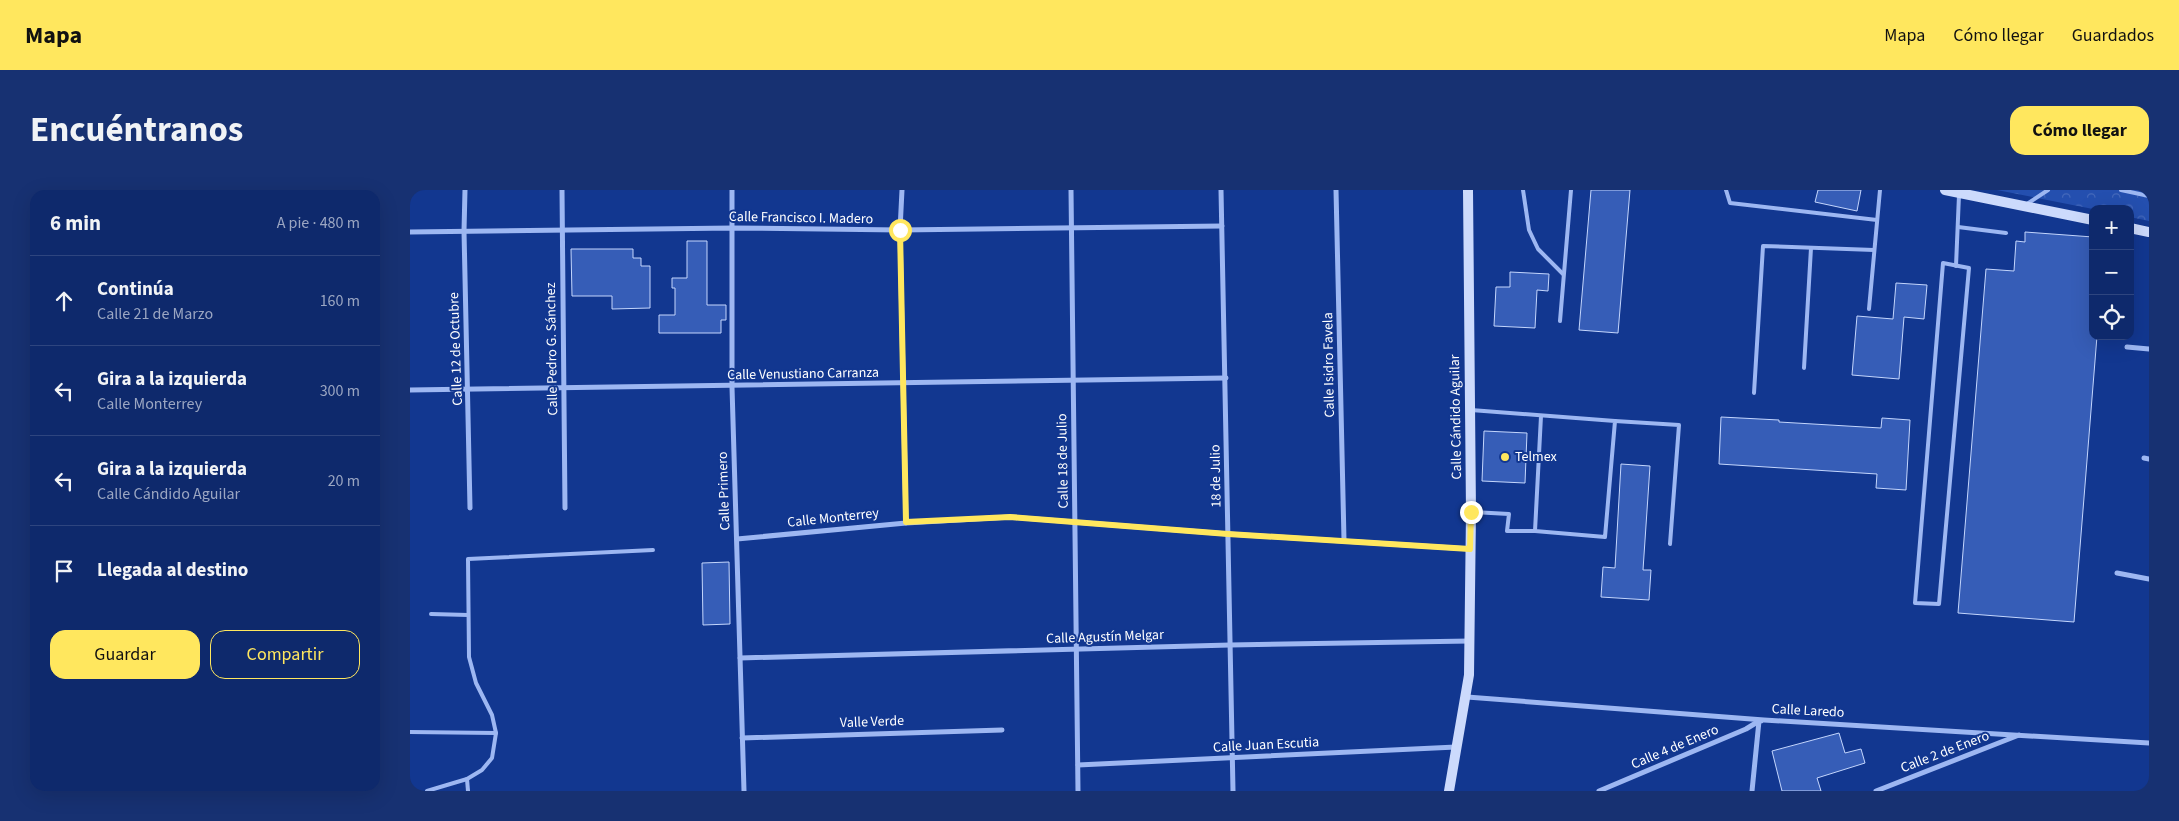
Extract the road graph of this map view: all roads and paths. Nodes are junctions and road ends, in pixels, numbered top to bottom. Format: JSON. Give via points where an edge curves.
{"nodes":[{"id":1,"x":465,"y":190,"type":"edge"},
{"id":2,"x":562,"y":190,"type":"edge"},
{"id":3,"x":732,"y":190,"type":"edge"},
{"id":4,"x":902,"y":190,"type":"edge"},
{"id":5,"x":1071,"y":190,"type":"edge"},
{"id":6,"x":1220,"y":190,"type":"edge"},
{"id":7,"x":1336,"y":190,"type":"edge"},
{"id":8,"x":1468,"y":190,"type":"edge"},
{"id":9,"x":1523,"y":190,"type":"edge"},
{"id":10,"x":1571,"y":190,"type":"edge"},
{"id":11,"x":1726,"y":190,"type":"edge"},
{"id":12,"x":1880,"y":190,"type":"edge"},
{"id":13,"x":1945,"y":190,"type":"edge"},
{"id":14,"x":2048,"y":190,"type":"edge"},
{"id":15,"x":2121,"y":190,"type":"edge"},
{"id":16,"x":1959,"y":193,"type":"junction"},
{"id":17,"x":2149,"y":196,"type":"edge"},
{"id":18,"x":2025,"y":206,"type":"junction"},
{"id":19,"x":2089,"y":219,"type":"edge"},
{"id":20,"x":1877,"y":220,"type":"junction"},
{"id":21,"x":1222,"y":226,"type":"junction"},
{"id":22,"x":1958,"y":227,"type":"junction"},
{"id":23,"x":733,"y":228,"type":"junction"},
{"id":24,"x":1072,"y":229,"type":"junction"},
{"id":25,"x":2134,"y":229,"type":"edge"},
{"id":26,"x":562,"y":230,"type":"junction"},
{"id":27,"x":900,"y":230,"type":"junction"},
{"id":28,"x":410,"y":232,"type":"edge"},
{"id":29,"x":464,"y":232,"type":"junction"},
{"id":30,"x":2006,"y":232,"type":"dead end"},
{"id":31,"x":2149,"y":232,"type":"edge"},
{"id":32,"x":1811,"y":248,"type":"junction"},
{"id":33,"x":1874,"y":250,"type":"junction"},
{"id":34,"x":1956,"y":266,"type":"junction"},
{"id":35,"x":1563,"y":274,"type":"junction"},
{"id":36,"x":1869,"y":309,"type":"dead end"},
{"id":37,"x":1560,"y":321,"type":"dead end"},
{"id":38,"x":2127,"y":347,"type":"dead end"},
{"id":39,"x":2149,"y":349,"type":"edge"},
{"id":40,"x":1804,"y":368,"type":"dead end"},
{"id":41,"x":1226,"y":378,"type":"junction"},
{"id":42,"x":1074,"y":380,"type":"junction"},
{"id":43,"x":902,"y":383,"type":"junction"},
{"id":44,"x":564,"y":387,"type":"junction"},
{"id":45,"x":732,"y":387,"type":"junction"},
{"id":46,"x":410,"y":390,"type":"edge"},
{"id":47,"x":468,"y":390,"type":"junction"},
{"id":48,"x":1754,"y":392,"type":"dead end"},
{"id":49,"x":1469,"y":410,"type":"junction"},
{"id":50,"x":1541,"y":416,"type":"junction"},
{"id":51,"x":1615,"y":421,"type":"junction"},
{"id":52,"x":470,"y":508,"type":"dead end"},
{"id":53,"x":565,"y":508,"type":"dead end"},
{"id":54,"x":1471,"y":512,"type":"junction"},
{"id":55,"x":906,"y":522,"type":"junction"},
{"id":56,"x":1075,"y":523,"type":"junction"},
{"id":57,"x":1535,"y":531,"type":"junction"},
{"id":58,"x":1228,"y":534,"type":"junction"},
{"id":59,"x":737,"y":539,"type":"junction"},
{"id":60,"x":1344,"y":540,"type":"junction"},
{"id":61,"x":1670,"y":544,"type":"dead end"},
{"id":62,"x":1470,"y":549,"type":"junction"},
{"id":63,"x":653,"y":550,"type":"dead end"},
{"id":64,"x":2117,"y":573,"type":"dead end"},
{"id":65,"x":2149,"y":579,"type":"edge"},
{"id":66,"x":432,"y":614,"type":"dead end"},
{"id":67,"x":468,"y":615,"type":"junction"},
{"id":68,"x":1470,"y":641,"type":"junction"},
{"id":69,"x":1230,"y":644,"type":"junction"},
{"id":70,"x":1075,"y":649,"type":"junction"},
{"id":71,"x":740,"y":658,"type":"junction"},
{"id":72,"x":1467,"y":696,"type":"junction"},
{"id":73,"x":1761,"y":721,"type":"junction"},
{"id":74,"x":1002,"y":730,"type":"dead end"},
{"id":75,"x":410,"y":732,"type":"edge"},
{"id":76,"x":496,"y":733,"type":"junction"},
{"id":77,"x":2022,"y":734,"type":"junction"},
{"id":78,"x":742,"y":738,"type":"junction"},
{"id":79,"x":2149,"y":743,"type":"edge"},
{"id":80,"x":1456,"y":747,"type":"junction"},
{"id":81,"x":1232,"y":758,"type":"junction"},
{"id":82,"x":1078,"y":766,"type":"junction"},
{"id":83,"x":467,"y":779,"type":"junction"},
{"id":84,"x":427,"y":791,"type":"edge"},
{"id":85,"x":468,"y":791,"type":"edge"},
{"id":86,"x":744,"y":791,"type":"edge"},
{"id":87,"x":1078,"y":791,"type":"edge"},
{"id":88,"x":1233,"y":791,"type":"edge"},
{"id":89,"x":1449,"y":791,"type":"edge"},
{"id":90,"x":1598,"y":791,"type":"edge"},
{"id":91,"x":1752,"y":791,"type":"edge"},
{"id":92,"x":1876,"y":791,"type":"edge"}],
"edges":[{"from":1,"to":29,"type":"street","name":"Calle 12 de Octubre"},
{"from":2,"to":26,"type":"street","name":"Calle Pedro G. Sánchez"},
{"from":3,"to":23,"type":"street","name":"Calle Primero"},
{"from":4,"to":27,"type":"street"},
{"from":5,"to":24,"type":"street","name":"Calle 18 de Julio"},
{"from":6,"to":21,"type":"street","name":"18 de Julio"},
{"from":7,"to":60,"type":"street","name":"Calle Isidro Favela"},
{"from":8,"to":49,"type":"street","name":"Calle Cándido Aguilar"},
{"from":9,"to":35,"type":"lane","via":[[1529,230],[1538,249]]},
{"from":10,"to":35,"type":"lane"},
{"from":11,"to":20,"type":"lane","via":[[1730,203]]},
{"from":12,"to":20,"type":"lane"},
{"from":13,"to":16,"type":"street"},
{"from":14,"to":18,"type":"lane"},
{"from":15,"to":17,"type":"lane"},
{"from":16,"to":18,"type":"street"},
{"from":16,"to":22,"type":"lane"},
{"from":18,"to":19,"type":"street"},
{"from":20,"to":33,"type":"lane"},
{"from":21,"to":24,"type":"street","name":"Calle Francisco I. Madero"},
{"from":21,"to":41,"type":"street","name":"18 de Julio"},
{"from":22,"to":30,"type":"lane"},
{"from":22,"to":34,"type":"lane"},
{"from":23,"to":26,"type":"street","name":"Calle Francisco I. Madero"},
{"from":23,"to":27,"type":"street","name":"Calle Francisco I. Madero"},
{"from":23,"to":45,"type":"street","name":"Calle Primero"},
{"from":24,"to":27,"type":"street","name":"Calle Francisco I. Madero"},
{"from":24,"to":42,"type":"street","name":"Calle 18 de Julio"},
{"from":25,"to":31,"type":"street"},
{"from":26,"to":29,"type":"street","name":"Calle Francisco I. Madero"},
{"from":26,"to":44,"type":"street","name":"Calle Pedro G. Sánchez"},
{"from":27,"to":43,"type":"street"},
{"from":28,"to":29,"type":"street","name":"Calle Francisco I. Madero"},
{"from":29,"to":47,"type":"street","name":"Calle 12 de Octubre"},
{"from":32,"to":33,"type":"lane"},
{"from":32,"to":40,"type":"lane"},
{"from":32,"to":48,"type":"lane","via":[[1763,246]]},
{"from":33,"to":36,"type":"lane"},
{"from":34,"to":34,"type":"lane","via":[[1943,264],[1915,603],[1939,604],[1969,268]]},
{"from":35,"to":37,"type":"lane"},
{"from":38,"to":39,"type":"street"},
{"from":41,"to":42,"type":"street","name":"Calle Venustiano Carranza"},
{"from":41,"to":58,"type":"street","name":"18 de Julio"},
{"from":42,"to":43,"type":"street","name":"Calle Venustiano Carranza"},
{"from":42,"to":56,"type":"street","name":"Calle 18 de Julio"},
{"from":43,"to":45,"type":"street","name":"Calle Venustiano Carranza"},
{"from":43,"to":55,"type":"street"},
{"from":44,"to":45,"type":"street","name":"Calle Venustiano Carranza"},
{"from":44,"to":47,"type":"street","name":"Calle Venustiano Carranza"},
{"from":44,"to":53,"type":"street","name":"Calle Pedro G. Sánchez"},
{"from":45,"to":59,"type":"street","name":"Calle Primero"},
{"from":46,"to":47,"type":"street","name":"Calle Venustiano Carranza"},
{"from":47,"to":52,"type":"street","name":"Calle 12 de Octubre"},
{"from":49,"to":50,"type":"lane"},
{"from":49,"to":54,"type":"street","name":"Calle Cándido Aguilar"},
{"from":50,"to":51,"type":"lane"},
{"from":50,"to":57,"type":"lane"},
{"from":51,"to":57,"type":"lane","via":[[1605,536]]},
{"from":51,"to":61,"type":"lane","via":[[1679,425]]},
{"from":54,"to":57,"type":"lane","via":[[1509,514],[1507,531]]},
{"from":54,"to":62,"type":"street","name":"Calle Cándido Aguilar"},
{"from":55,"to":56,"type":"street","name":"Calle Monterrey","via":[[1010,517]]},
{"from":55,"to":59,"type":"street","name":"Calle Monterrey"},
{"from":56,"to":58,"type":"street","name":"Calle Monterrey"},
{"from":56,"to":70,"type":"street","name":"Calle 18 de Julio"},
{"from":58,"to":60,"type":"street","name":"Calle Monterrey"},
{"from":58,"to":69,"type":"street","name":"18 de Julio"},
{"from":59,"to":71,"type":"street","name":"Calle Primero"},
{"from":60,"to":62,"type":"street","name":"Calle Monterrey"},
{"from":62,"to":68,"type":"street","name":"Calle Cándido Aguilar"},
{"from":63,"to":67,"type":"lane","via":[[468,560]]},
{"from":64,"to":65,"type":"street"},
{"from":66,"to":67,"type":"lane"},
{"from":67,"to":76,"type":"lane","via":[[469,657]]},
{"from":68,"to":69,"type":"street","name":"Calle Agustín Melgar"},
{"from":68,"to":72,"type":"street","name":"Calle Cándido Aguilar"},
{"from":69,"to":70,"type":"street","name":"Calle Agustín Melgar"},
{"from":69,"to":81,"type":"street","name":"18 de Julio"},
{"from":70,"to":71,"type":"street","name":"Calle Agustín Melgar"},
{"from":70,"to":82,"type":"street","name":"Calle 18 de Julio"},
{"from":71,"to":78,"type":"street","name":"Calle Primero"},
{"from":72,"to":73,"type":"street","name":"Calle Laredo"},
{"from":72,"to":80,"type":"street","name":"Calle Cándido Aguilar"},
{"from":73,"to":77,"type":"street","name":"Calle Laredo"},
{"from":73,"to":90,"type":"street","name":"Calle 4 de Enero"},
{"from":73,"to":91,"type":"street"},
{"from":74,"to":78,"type":"street","name":"Valle Verde"},
{"from":75,"to":76,"type":"lane"},
{"from":76,"to":83,"type":"lane","via":[[492,758],[482,770]]},
{"from":77,"to":79,"type":"street","name":"Calle Laredo"},
{"from":77,"to":92,"type":"street","name":"Calle 2 de Enero"},
{"from":78,"to":86,"type":"street","name":"Calle Primero"},
{"from":80,"to":81,"type":"street","name":"Calle Juan Escutia"},
{"from":80,"to":89,"type":"street","name":"Calle Cándido Aguilar"},
{"from":81,"to":82,"type":"street","name":"Calle Juan Escutia"},
{"from":81,"to":88,"type":"street","name":"18 de Julio"},
{"from":82,"to":87,"type":"street","name":"Calle 18 de Julio"},
{"from":83,"to":84,"type":"lane"},
{"from":83,"to":85,"type":"lane"}]}
